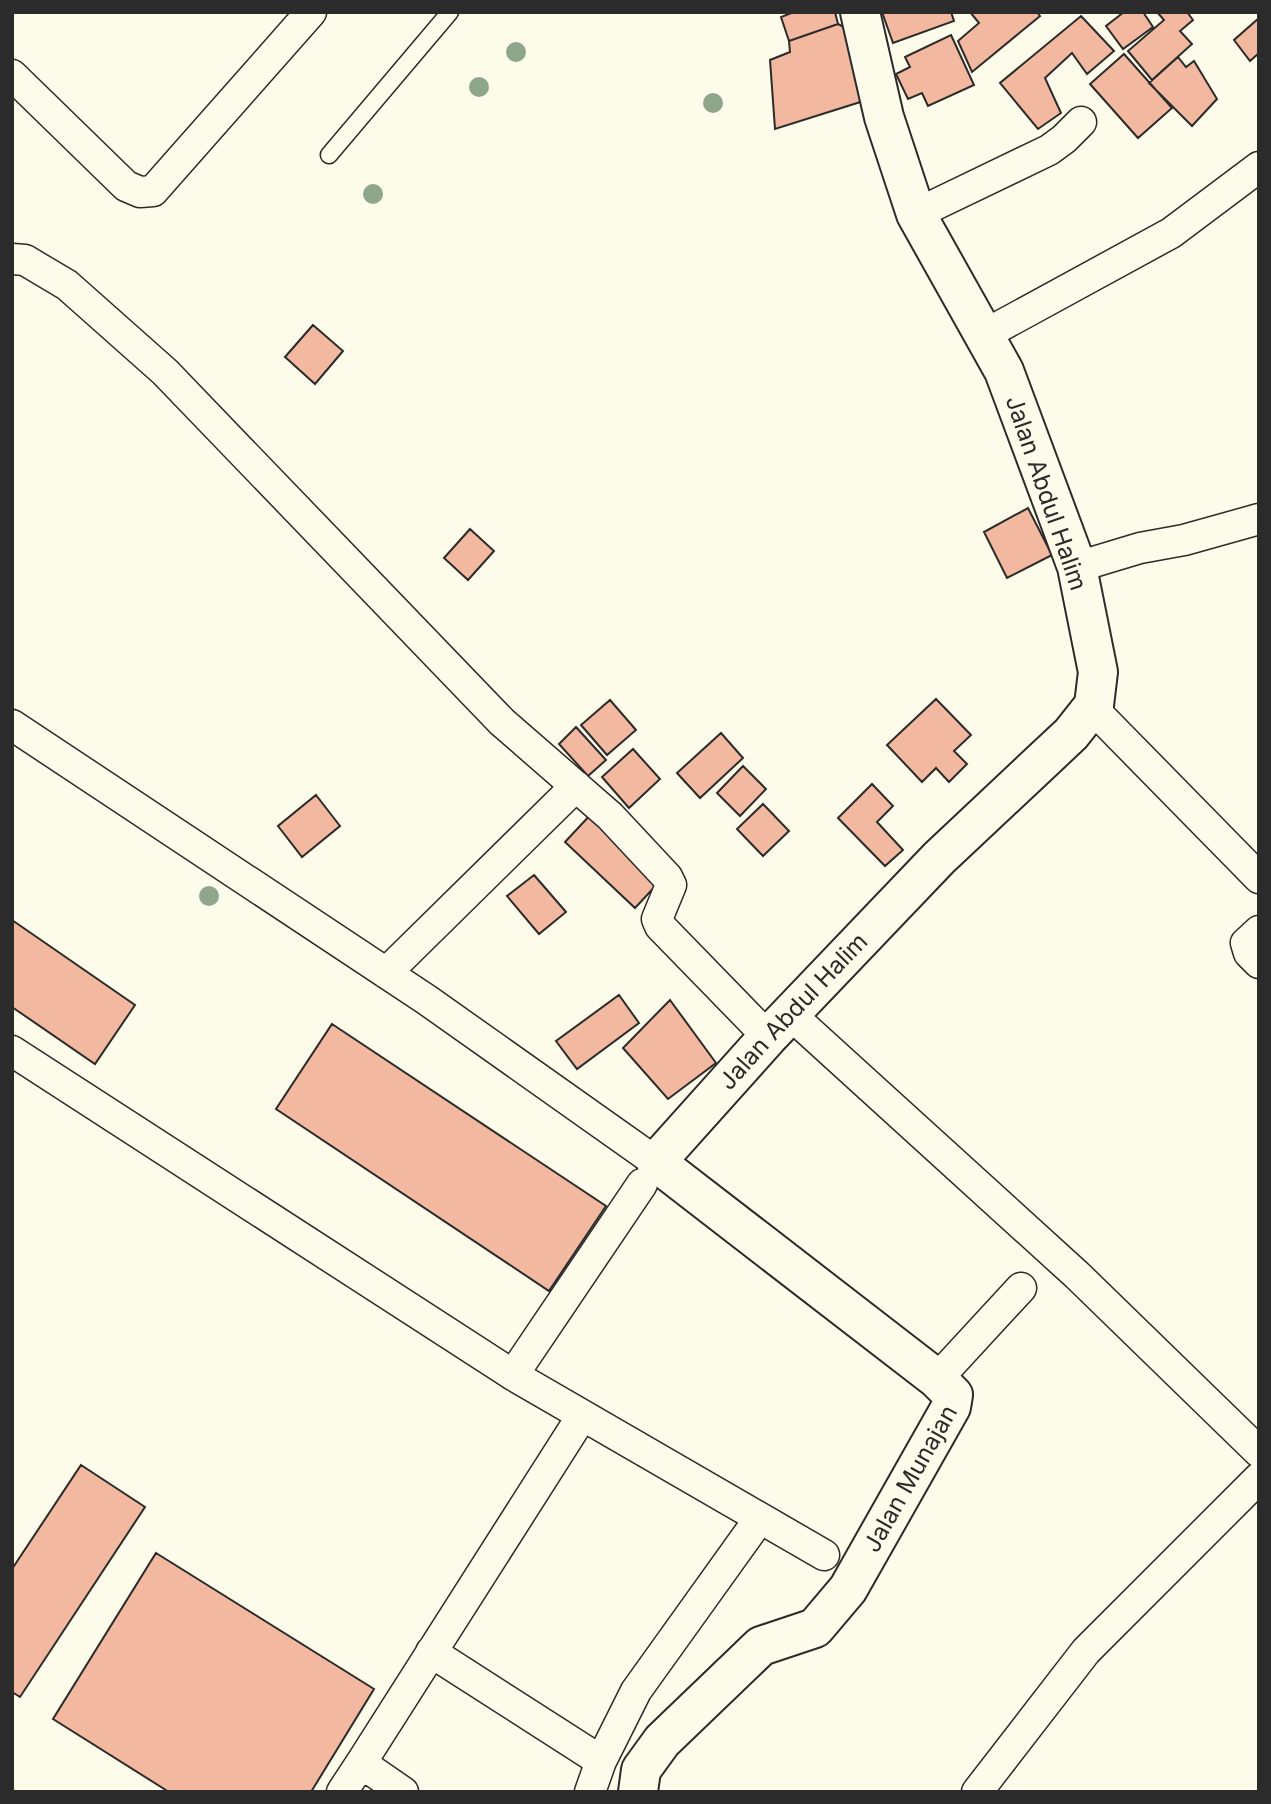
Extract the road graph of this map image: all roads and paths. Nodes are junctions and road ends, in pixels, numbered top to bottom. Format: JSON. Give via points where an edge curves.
{"nodes":[{"id":1,"x":311,"y":12,"type":"edge"},
{"id":2,"x":450,"y":12,"type":"edge"},
{"id":3,"x":860,"y":12,"type":"edge"},
{"id":4,"x":12,"y":75,"type":"edge"},
{"id":5,"x":1081,"y":122,"type":"dead end"},
{"id":6,"x":329,"y":155,"type":"dead end"},
{"id":7,"x":1259,"y":167,"type":"edge"},
{"id":8,"x":916,"y":214,"type":"junction"},
{"id":9,"x":16,"y":265,"type":"edge"},
{"id":10,"x":984,"y":335,"type":"junction"},
{"id":11,"x":1259,"y":519,"type":"edge"},
{"id":12,"x":1077,"y":567,"type":"junction"},
{"id":13,"x":1094,"y":705,"type":"junction"},
{"id":14,"x":12,"y":725,"type":"edge"},
{"id":15,"x":576,"y":786,"type":"junction"},
{"id":16,"x":1259,"y":878,"type":"edge"},
{"id":17,"x":1259,"y":931,"type":"edge"},
{"id":18,"x":1259,"y":963,"type":"edge"},
{"id":19,"x":386,"y":973,"type":"junction"},
{"id":20,"x":779,"y":1026,"type":"junction"},
{"id":21,"x":12,"y":1051,"type":"edge"},
{"id":22,"x":649,"y":1173,"type":"junction"},
{"id":23,"x":1021,"y":1288,"type":"dead end"},
{"id":24,"x":513,"y":1375,"type":"junction"},
{"id":25,"x":937,"y":1379,"type":"junction"},
{"id":26,"x":582,"y":1416,"type":"junction"},
{"id":27,"x":1259,"y":1452,"type":"edge"},
{"id":28,"x":1259,"y":1478,"type":"edge"},
{"id":29,"x":760,"y":1518,"type":"junction"},
{"id":30,"x":824,"y":1555,"type":"dead end"},
{"id":31,"x":431,"y":1652,"type":"junction"},
{"id":32,"x":601,"y":1761,"type":"junction"},
{"id":33,"x":361,"y":1763,"type":"junction"},
{"id":34,"x":342,"y":1792,"type":"edge"},
{"id":35,"x":403,"y":1792,"type":"edge"},
{"id":36,"x":590,"y":1792,"type":"edge"},
{"id":37,"x":638,"y":1792,"type":"edge"},
{"id":38,"x":977,"y":1792,"type":"edge"}],
"edges":[{"from":1,"to":4,"type":"street","via":[[153,191],[127,186]]},
{"from":2,"to":6,"type":"lane"},
{"from":3,"to":8,"type":"street","name":"Jalan Abdul Halim","via":[[884,117]]},
{"from":5,"to":8,"type":"street","via":[[1049,150]]},
{"from":7,"to":10,"type":"street","via":[[1171,233]]},
{"from":8,"to":10,"type":"street","name":"Jalan Abdul Halim"},
{"from":9,"to":15,"type":"street","via":[[67,285],[165,372],[502,722]]},
{"from":10,"to":12,"type":"street","name":"Jalan Abdul Halim","via":[[1004,371]]},
{"from":11,"to":12,"type":"street"},
{"from":12,"to":13,"type":"street","name":"Jalan Abdul Halim","via":[[1098,673]]},
{"from":13,"to":16,"type":"street"},
{"from":13,"to":20,"type":"street","name":"Jalan Abdul Halim","via":[[1071,734],[939,858]]},
{"from":14,"to":19,"type":"street"},
{"from":15,"to":19,"type":"street"},
{"from":15,"to":20,"type":"street","via":[[667,877],[671,885],[657,919],[660,926]]},
{"from":17,"to":18,"type":"street","via":[[1246,943]]},
{"from":19,"to":22,"type":"street"},
{"from":20,"to":22,"type":"street","name":"Jalan Abdul Halim"},
{"from":20,"to":27,"type":"street","via":[[1077,1275]]},
{"from":21,"to":24,"type":"street"},
{"from":22,"to":24,"type":"street"},
{"from":22,"to":25,"type":"street","name":"Jalan Munajan"},
{"from":23,"to":25,"type":"street"},
{"from":24,"to":26,"type":"street"},
{"from":25,"to":37,"type":"street","name":"Jalan Munajan","via":[[953,1395],[951,1408],[848,1589],[815,1628],[761,1646],[662,1741],[641,1770]]},
{"from":26,"to":29,"type":"street"},
{"from":26,"to":31,"type":"street"},
{"from":28,"to":38,"type":"street","via":[[1086,1651]]},
{"from":29,"to":30,"type":"street"},
{"from":29,"to":32,"type":"street","via":[[636,1691]]},
{"from":31,"to":32,"type":"street"},
{"from":31,"to":33,"type":"street"},
{"from":32,"to":36,"type":"street"},
{"from":33,"to":34,"type":"street"},
{"from":33,"to":35,"type":"street"}]}
